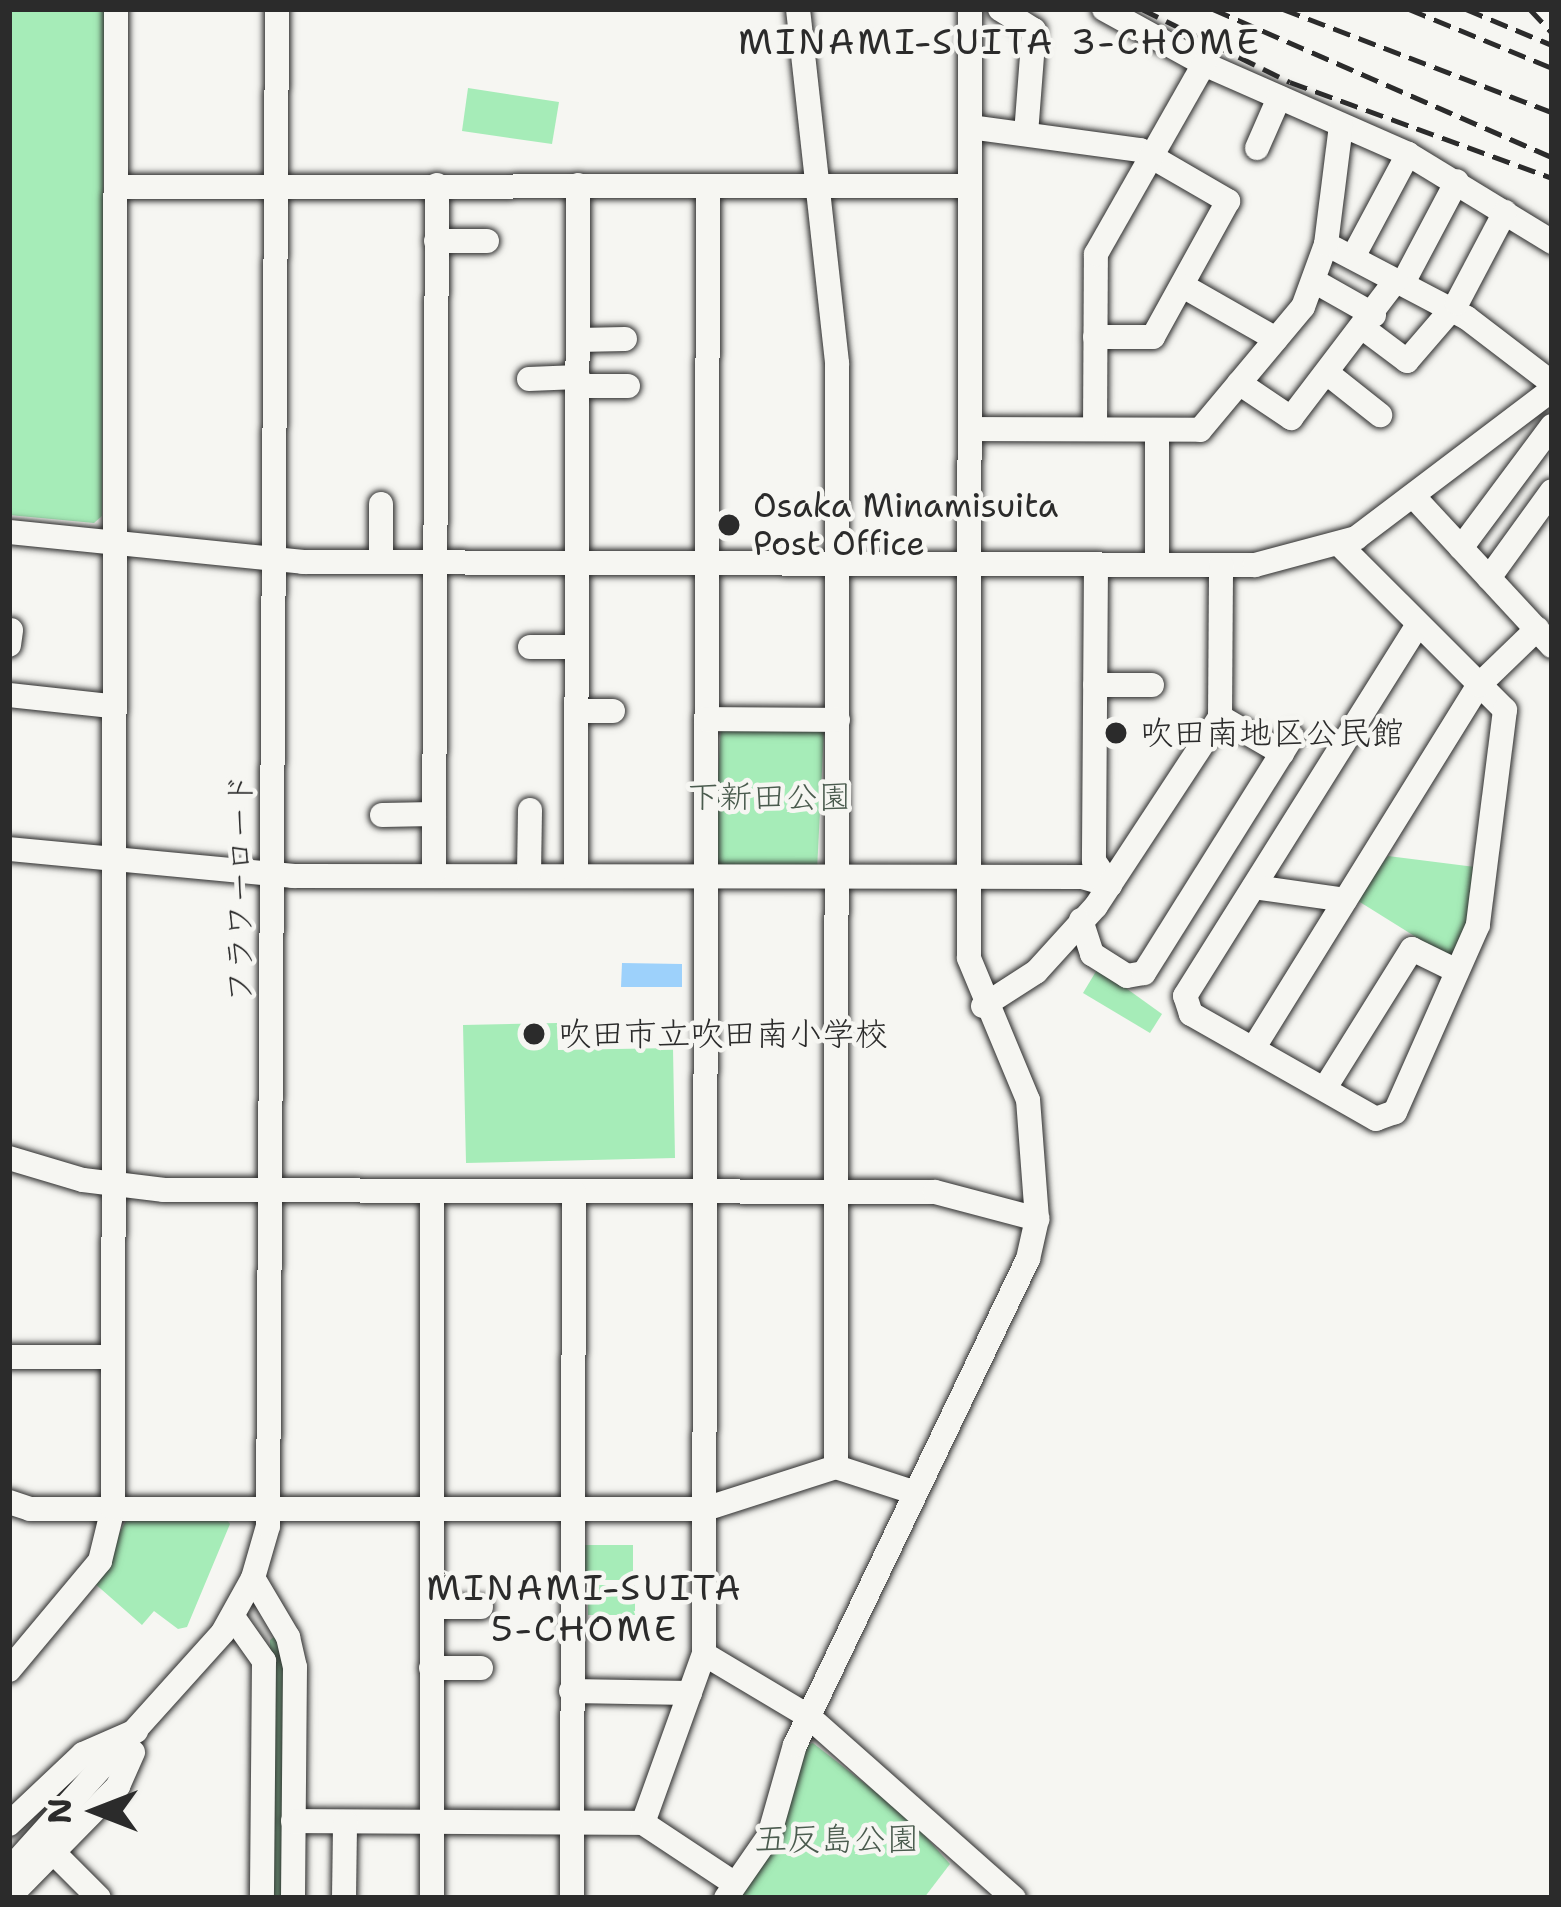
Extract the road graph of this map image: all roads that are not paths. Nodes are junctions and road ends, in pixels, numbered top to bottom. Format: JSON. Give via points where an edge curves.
{"nodes":[{"id":1,"x":116,"y":9,"type":"edge"},
{"id":2,"x":277,"y":9,"type":"edge"},
{"id":3,"x":783,"y":9,"type":"edge"},
{"id":4,"x":798,"y":9,"type":"edge"},
{"id":5,"x":812,"y":9,"type":"edge"},
{"id":6,"x":970,"y":9,"type":"edge"},
{"id":7,"x":1000,"y":9,"type":"edge"},
{"id":8,"x":1104,"y":9,"type":"edge"},
{"id":9,"x":1204,"y":64,"type":"junction"},
{"id":10,"x":1279,"y":98,"type":"junction"},
{"id":11,"x":1341,"y":126,"type":"junction"},
{"id":12,"x":970,"y":127,"type":"junction"},
{"id":13,"x":1026,"y":134,"type":"junction"},
{"id":14,"x":1257,"y":148,"type":"dead end"},
{"id":15,"x":1408,"y":154,"type":"junction"},
{"id":16,"x":1151,"y":157,"type":"junction"},
{"id":17,"x":1457,"y":181,"type":"junction"},
{"id":18,"x":277,"y":184,"type":"junction"},
{"id":19,"x":578,"y":184,"type":"junction"},
{"id":20,"x":437,"y":185,"type":"junction"},
{"id":21,"x":708,"y":185,"type":"junction"},
{"id":22,"x":820,"y":186,"type":"junction"},
{"id":23,"x":969,"y":186,"type":"junction"},
{"id":24,"x":116,"y":187,"type":"junction"},
{"id":25,"x":1504,"y":212,"type":"junction"},
{"id":26,"x":436,"y":241,"type":"junction"},
{"id":27,"x":487,"y":241,"type":"dead end"},
{"id":28,"x":1552,"y":242,"type":"edge"},
{"id":29,"x":1325,"y":244,"type":"junction"},
{"id":30,"x":1353,"y":257,"type":"junction"},
{"id":31,"x":1313,"y":281,"type":"junction"},
{"id":32,"x":1400,"y":282,"type":"junction"},
{"id":33,"x":1183,"y":286,"type":"junction"},
{"id":34,"x":1450,"y":308,"type":"junction"},
{"id":35,"x":1368,"y":321,"type":"junction"},
{"id":36,"x":1095,"y":337,"type":"junction"},
{"id":37,"x":625,"y":339,"type":"dead end"},
{"id":38,"x":1276,"y":339,"type":"junction"},
{"id":39,"x":578,"y":340,"type":"junction"},
{"id":40,"x":1327,"y":373,"type":"junction"},
{"id":41,"x":529,"y":379,"type":"dead end"},
{"id":42,"x":578,"y":381,"type":"junction"},
{"id":43,"x":1239,"y":383,"type":"junction"},
{"id":44,"x":628,"y":386,"type":"dead end"},
{"id":45,"x":1552,"y":386,"type":"edge"},
{"id":46,"x":1380,"y":415,"type":"dead end"},
{"id":47,"x":1552,"y":426,"type":"edge"},
{"id":48,"x":970,"y":429,"type":"junction"},
{"id":49,"x":1095,"y":429,"type":"junction"},
{"id":50,"x":1157,"y":430,"type":"junction"},
{"id":51,"x":1552,"y":491,"type":"edge"},
{"id":52,"x":1414,"y":496,"type":"junction"},
{"id":53,"x":381,"y":504,"type":"dead end"},
{"id":54,"x":9,"y":532,"type":"edge"},
{"id":55,"x":115,"y":543,"type":"junction"},
{"id":56,"x":1341,"y":546,"type":"junction"},
{"id":57,"x":1461,"y":548,"type":"junction"},
{"id":58,"x":273,"y":560,"type":"junction"},
{"id":59,"x":434,"y":561,"type":"junction"},
{"id":60,"x":381,"y":562,"type":"junction"},
{"id":61,"x":576,"y":562,"type":"junction"},
{"id":62,"x":706,"y":562,"type":"junction"},
{"id":63,"x":840,"y":565,"type":"junction"},
{"id":64,"x":970,"y":565,"type":"junction"},
{"id":65,"x":1096,"y":565,"type":"junction"},
{"id":66,"x":1157,"y":565,"type":"junction"},
{"id":67,"x":1221,"y":565,"type":"junction"},
{"id":68,"x":1489,"y":578,"type":"junction"},
{"id":69,"x":1418,"y":626,"type":"junction"},
{"id":70,"x":10,"y":630,"type":"edge"},
{"id":71,"x":1544,"y":638,"type":"edge"},
{"id":72,"x":9,"y":645,"type":"edge"},
{"id":73,"x":530,"y":647,"type":"dead end"},
{"id":74,"x":576,"y":647,"type":"junction"},
{"id":75,"x":1095,"y":685,"type":"junction"},
{"id":76,"x":1152,"y":685,"type":"dead end"},
{"id":77,"x":1479,"y":685,"type":"junction"},
{"id":78,"x":9,"y":694,"type":"edge"},
{"id":79,"x":111,"y":706,"type":"junction"},
{"id":80,"x":577,"y":711,"type":"junction"},
{"id":81,"x":613,"y":711,"type":"dead end"},
{"id":82,"x":1220,"y":717,"type":"junction"},
{"id":83,"x":706,"y":719,"type":"junction"},
{"id":84,"x":838,"y":720,"type":"junction"},
{"id":85,"x":530,"y":810,"type":"dead end"},
{"id":86,"x":434,"y":814,"type":"junction"},
{"id":87,"x":382,"y":815,"type":"dead end"},
{"id":88,"x":9,"y":849,"type":"edge"},
{"id":89,"x":112,"y":858,"type":"junction"},
{"id":90,"x":434,"y":873,"type":"junction"},
{"id":91,"x":273,"y":874,"type":"junction"},
{"id":92,"x":529,"y":874,"type":"junction"},
{"id":93,"x":576,"y":874,"type":"junction"},
{"id":94,"x":709,"y":875,"type":"junction"},
{"id":95,"x":969,"y":877,"type":"junction"},
{"id":96,"x":836,"y":878,"type":"junction"},
{"id":97,"x":1110,"y":885,"type":"junction"},
{"id":98,"x":1254,"y":886,"type":"junction"},
{"id":99,"x":1345,"y":900,"type":"junction"},
{"id":100,"x":1081,"y":920,"type":"junction"},
{"id":101,"x":1457,"y":971,"type":"junction"},
{"id":102,"x":983,"y":1006,"type":"junction"},
{"id":103,"x":1253,"y":1049,"type":"junction"},
{"id":104,"x":1325,"y":1088,"type":"junction"},
{"id":105,"x":9,"y":1158,"type":"edge"},
{"id":106,"x":111,"y":1184,"type":"junction"},
{"id":107,"x":272,"y":1192,"type":"junction"},
{"id":108,"x":574,"y":1192,"type":"junction"},
{"id":109,"x":432,"y":1193,"type":"junction"},
{"id":110,"x":706,"y":1194,"type":"junction"},
{"id":111,"x":836,"y":1195,"type":"junction"},
{"id":112,"x":1037,"y":1220,"type":"junction"},
{"id":113,"x":9,"y":1357,"type":"edge"},
{"id":114,"x":112,"y":1357,"type":"junction"},
{"id":115,"x":836,"y":1467,"type":"junction"},
{"id":116,"x":910,"y":1492,"type":"junction"},
{"id":117,"x":9,"y":1502,"type":"edge"},
{"id":118,"x":113,"y":1508,"type":"junction"},
{"id":119,"x":574,"y":1508,"type":"junction"},
{"id":120,"x":706,"y":1509,"type":"junction"},
{"id":121,"x":269,"y":1510,"type":"junction"},
{"id":122,"x":433,"y":1510,"type":"junction"},
{"id":123,"x":253,"y":1578,"type":"junction"},
{"id":124,"x":432,"y":1607,"type":"junction"},
{"id":125,"x":481,"y":1607,"type":"dead end"},
{"id":126,"x":233,"y":1617,"type":"junction"},
{"id":127,"x":21,"y":1639,"type":"edge"},
{"id":128,"x":704,"y":1654,"type":"junction"},
{"id":129,"x":431,"y":1668,"type":"junction"},
{"id":130,"x":481,"y":1668,"type":"dead end"},
{"id":131,"x":9,"y":1670,"type":"edge"},
{"id":132,"x":572,"y":1691,"type":"junction"},
{"id":133,"x":690,"y":1693,"type":"junction"},
{"id":134,"x":808,"y":1716,"type":"junction"},
{"id":135,"x":144,"y":1728,"type":"junction"},
{"id":136,"x":12,"y":1815,"type":"edge"},
{"id":137,"x":293,"y":1821,"type":"junction"},
{"id":138,"x":345,"y":1822,"type":"junction"},
{"id":139,"x":432,"y":1823,"type":"junction"},
{"id":140,"x":643,"y":1823,"type":"junction"},
{"id":141,"x":572,"y":1824,"type":"junction"},
{"id":142,"x":9,"y":1846,"type":"edge"},
{"id":143,"x":52,"y":1851,"type":"junction"},
{"id":144,"x":9,"y":1870,"type":"edge"},
{"id":145,"x":730,"y":1891,"type":"edge"},
{"id":146,"x":9,"y":1897,"type":"edge"},
{"id":147,"x":99,"y":1898,"type":"edge"},
{"id":148,"x":262,"y":1898,"type":"edge"},
{"id":149,"x":292,"y":1898,"type":"edge"},
{"id":150,"x":344,"y":1898,"type":"edge"},
{"id":151,"x":431,"y":1898,"type":"edge"},
{"id":152,"x":572,"y":1898,"type":"edge"},
{"id":153,"x":1014,"y":1898,"type":"edge"}],
"edges":[{"from":1,"to":24,"type":"street"},
{"from":2,"to":18,"type":"street","name":"フラワーロード"},
{"from":3,"to":22,"type":"street","via":[[802,164]]},
{"from":4,"to":22,"type":"street"},
{"from":5,"to":22,"type":"street","via":[[830,163]]},
{"from":6,"to":12,"type":"street"},
{"from":7,"to":13,"type":"street","via":[[1034,30]]},
{"from":8,"to":9,"type":"street"},
{"from":9,"to":10,"type":"street"},
{"from":9,"to":16,"type":"street"},
{"from":10,"to":11,"type":"street"},
{"from":10,"to":14,"type":"street"},
{"from":11,"to":15,"type":"street"},
{"from":11,"to":29,"type":"street"},
{"from":12,"to":13,"type":"street"},
{"from":12,"to":23,"type":"street"},
{"from":13,"to":16,"type":"street"},
{"from":15,"to":17,"type":"street"},
{"from":15,"to":30,"type":"street"},
{"from":16,"to":33,"type":"street","via":[[1228,200]]},
{"from":16,"to":36,"type":"street","via":[[1096,254]]},
{"from":17,"to":25,"type":"street"},
{"from":17,"to":32,"type":"street"},
{"from":18,"to":20,"type":"street"},
{"from":18,"to":24,"type":"street"},
{"from":18,"to":58,"type":"street","name":"フラワーロード"},
{"from":19,"to":20,"type":"street"},
{"from":19,"to":21,"type":"street"},
{"from":19,"to":39,"type":"street"},
{"from":20,"to":26,"type":"street"},
{"from":21,"to":22,"type":"street"},
{"from":21,"to":62,"type":"street"},
{"from":22,"to":23,"type":"street"},
{"from":22,"to":63,"type":"street","via":[[837,364]]},
{"from":23,"to":48,"type":"street"},
{"from":24,"to":55,"type":"street"},
{"from":25,"to":28,"type":"street"},
{"from":25,"to":34,"type":"street"},
{"from":26,"to":27,"type":"street"},
{"from":26,"to":59,"type":"street"},
{"from":29,"to":30,"type":"street"},
{"from":29,"to":31,"type":"street"},
{"from":30,"to":32,"type":"street"},
{"from":31,"to":35,"type":"street"},
{"from":31,"to":38,"type":"street"},
{"from":32,"to":34,"type":"street"},
{"from":32,"to":35,"type":"street"},
{"from":33,"to":36,"type":"street","via":[[1154,337]]},
{"from":33,"to":38,"type":"street"},
{"from":34,"to":35,"type":"street","via":[[1407,361]]},
{"from":34,"to":45,"type":"street"},
{"from":35,"to":40,"type":"street"},
{"from":36,"to":49,"type":"street"},
{"from":37,"to":39,"type":"street"},
{"from":38,"to":43,"type":"street"},
{"from":39,"to":42,"type":"street"},
{"from":40,"to":43,"type":"street","via":[[1292,418]]},
{"from":40,"to":46,"type":"street"},
{"from":41,"to":42,"type":"street"},
{"from":42,"to":44,"type":"street"},
{"from":42,"to":61,"type":"street"},
{"from":43,"to":50,"type":"street","via":[[1200,430]]},
{"from":45,"to":52,"type":"street"},
{"from":47,"to":57,"type":"street"},
{"from":48,"to":49,"type":"street"},
{"from":48,"to":64,"type":"street"},
{"from":49,"to":50,"type":"street"},
{"from":50,"to":66,"type":"street"},
{"from":51,"to":68,"type":"street"},
{"from":52,"to":56,"type":"street"},
{"from":52,"to":57,"type":"street"},
{"from":53,"to":60,"type":"street"},
{"from":54,"to":55,"type":"street"},
{"from":55,"to":58,"type":"street"},
{"from":55,"to":79,"type":"street"},
{"from":56,"to":67,"type":"street","via":[[1281,562]]},
{"from":56,"to":69,"type":"street"},
{"from":57,"to":68,"type":"street"},
{"from":58,"to":60,"type":"street"},
{"from":58,"to":91,"type":"street","name":"フラワーロード"},
{"from":59,"to":60,"type":"street"},
{"from":59,"to":61,"type":"street"},
{"from":59,"to":86,"type":"street"},
{"from":61,"to":62,"type":"street"},
{"from":61,"to":74,"type":"street"},
{"from":62,"to":63,"type":"street"},
{"from":62,"to":83,"type":"street"},
{"from":63,"to":64,"type":"street"},
{"from":63,"to":84,"type":"street"},
{"from":64,"to":65,"type":"street"},
{"from":64,"to":95,"type":"street"},
{"from":65,"to":66,"type":"street"},
{"from":65,"to":75,"type":"street"},
{"from":66,"to":67,"type":"street"},
{"from":67,"to":82,"type":"street"},
{"from":68,"to":71,"type":"street"},
{"from":69,"to":77,"type":"street"},
{"from":69,"to":98,"type":"street"},
{"from":70,"to":72,"type":"street"},
{"from":71,"to":77,"type":"street"},
{"from":73,"to":74,"type":"street"},
{"from":74,"to":80,"type":"street"},
{"from":75,"to":76,"type":"street"},
{"from":75,"to":97,"type":"street","via":[[1094,861]]},
{"from":77,"to":99,"type":"street"},
{"from":77,"to":101,"type":"street","via":[[1505,710],[1478,925]]},
{"from":78,"to":79,"type":"street"},
{"from":79,"to":89,"type":"street"},
{"from":80,"to":81,"type":"street"},
{"from":80,"to":93,"type":"street"},
{"from":82,"to":97,"type":"street"},
{"from":82,"to":100,"type":"street","via":[[1287,745],[1144,974],[1127,976],[1092,954]]},
{"from":83,"to":84,"type":"street"},
{"from":83,"to":94,"type":"street"},
{"from":84,"to":96,"type":"street"},
{"from":85,"to":92,"type":"street"},
{"from":86,"to":87,"type":"street"},
{"from":86,"to":90,"type":"street"},
{"from":88,"to":89,"type":"street"},
{"from":89,"to":91,"type":"street"},
{"from":89,"to":106,"type":"street"},
{"from":90,"to":91,"type":"street"},
{"from":90,"to":92,"type":"street"},
{"from":91,"to":107,"type":"street","name":"フラワーロード"},
{"from":92,"to":93,"type":"street"},
{"from":93,"to":94,"type":"street"},
{"from":94,"to":96,"type":"street"},
{"from":94,"to":110,"type":"street"},
{"from":95,"to":96,"type":"street"},
{"from":95,"to":97,"type":"street","via":[[1082,877]]},
{"from":95,"to":102,"type":"street","via":[[969,958]]},
{"from":96,"to":111,"type":"street"},
{"from":97,"to":100,"type":"street"},
{"from":98,"to":99,"type":"street"},
{"from":98,"to":103,"type":"street","via":[[1185,996],[1191,1014]]},
{"from":99,"to":103,"type":"street"},
{"from":100,"to":102,"type":"street","via":[[1036,972]]},
{"from":101,"to":104,"type":"street","via":[[1412,949]]},
{"from":101,"to":104,"type":"street","via":[[1395,1112],[1376,1119]]},
{"from":102,"to":112,"type":"street","via":[[1028,1100]]},
{"from":103,"to":104,"type":"street"},
{"from":105,"to":106,"type":"street"},
{"from":106,"to":107,"type":"street"},
{"from":106,"to":114,"type":"street"},
{"from":107,"to":109,"type":"street"},
{"from":107,"to":121,"type":"street","name":"フラワーロード"},
{"from":108,"to":109,"type":"street"},
{"from":108,"to":110,"type":"street"},
{"from":108,"to":119,"type":"street"},
{"from":109,"to":122,"type":"street"},
{"from":110,"to":111,"type":"street"},
{"from":110,"to":120,"type":"street"},
{"from":111,"to":112,"type":"street","via":[[935,1192]]},
{"from":111,"to":115,"type":"street"},
{"from":112,"to":116,"type":"street","via":[[1028,1259]]},
{"from":113,"to":114,"type":"street"},
{"from":114,"to":118,"type":"street"},
{"from":115,"to":116,"type":"street"},
{"from":115,"to":120,"type":"street"},
{"from":116,"to":134,"type":"street"},
{"from":117,"to":118,"type":"street"},
{"from":118,"to":121,"type":"street"},
{"from":118,"to":127,"type":"street","via":[[100,1561]]},
{"from":119,"to":120,"type":"street"},
{"from":119,"to":122,"type":"street"},
{"from":119,"to":132,"type":"street"},
{"from":120,"to":128,"type":"street"},
{"from":121,"to":122,"type":"street"},
{"from":121,"to":123,"type":"street","name":"フラワーロード"},
{"from":122,"to":124,"type":"street"},
{"from":123,"to":126,"type":"street","name":"フラワーロード"},
{"from":123,"to":137,"type":"street","via":[[288,1637],[295,1667]]},
{"from":124,"to":125,"type":"street"},
{"from":124,"to":129,"type":"street"},
{"from":126,"to":135,"type":"street","name":"フラワーロード"},
{"from":126,"to":148,"type":"street","via":[[264,1661]]},
{"from":127,"to":131,"type":"street"},
{"from":128,"to":133,"type":"street"},
{"from":128,"to":134,"type":"street"},
{"from":129,"to":130,"type":"street"},
{"from":129,"to":139,"type":"street"},
{"from":132,"to":133,"type":"street"},
{"from":132,"to":141,"type":"street"},
{"from":133,"to":140,"type":"street"},
{"from":134,"to":145,"type":"street","via":[[769,1836]]},
{"from":134,"to":153,"type":"street"},
{"from":135,"to":136,"type":"street","via":[[83,1754]]},
{"from":135,"to":142,"type":"street","name":"フラワーロード","via":[[73,1782]]},
{"from":135,"to":143,"type":"street","via":[[118,1786]]},
{"from":135,"to":144,"type":"street","name":"フラワーロード"},
{"from":137,"to":138,"type":"street"},
{"from":137,"to":149,"type":"street"},
{"from":138,"to":139,"type":"street"},
{"from":138,"to":150,"type":"street"},
{"from":139,"to":141,"type":"street"},
{"from":139,"to":151,"type":"street"},
{"from":140,"to":141,"type":"street"},
{"from":140,"to":145,"type":"street"},
{"from":141,"to":152,"type":"street"},
{"from":143,"to":146,"type":"street"},
{"from":143,"to":147,"type":"street"}]}
